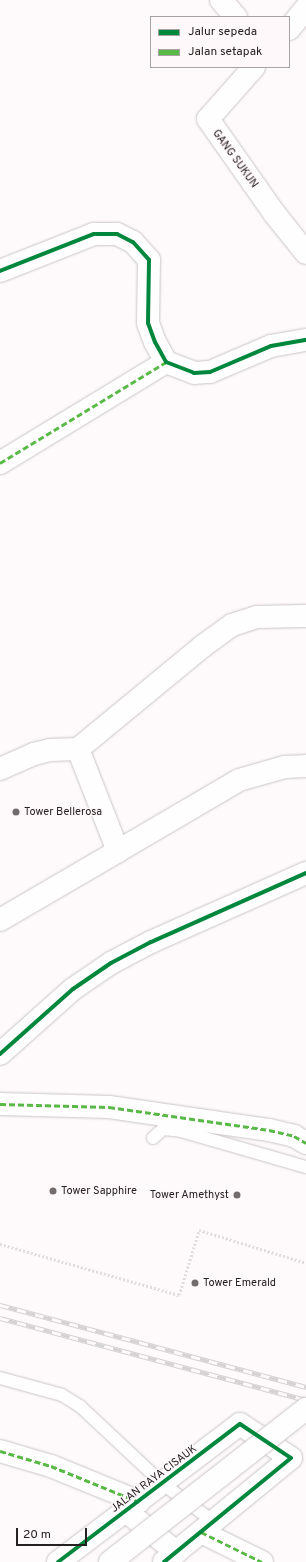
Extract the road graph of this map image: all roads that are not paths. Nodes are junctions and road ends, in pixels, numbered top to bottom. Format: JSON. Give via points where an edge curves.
{"nodes":[{"id":1,"x":221,"y":0,"type":"edge"},
{"id":2,"x":306,"y":8,"type":"edge"},
{"id":3,"x":235,"y":16,"type":"edge"},
{"id":4,"x":290,"y":28,"type":"edge"},
{"id":5,"x":253,"y":68,"type":"edge"},
{"id":6,"x":306,"y":253,"type":"edge"},
{"id":7,"x":0,"y":271,"type":"edge"},
{"id":8,"x":306,"y":340,"type":"edge"},
{"id":9,"x":166,"y":362,"type":"junction"},
{"id":10,"x":0,"y":463,"type":"edge"},
{"id":11,"x":306,"y":616,"type":"edge"},
{"id":12,"x":78,"y":749,"type":"junction"},
{"id":13,"x":306,"y":766,"type":"edge"},
{"id":14,"x":0,"y":769,"type":"edge"},
{"id":15,"x":118,"y":851,"type":"junction"},
{"id":16,"x":306,"y":873,"type":"edge"},
{"id":17,"x":0,"y":920,"type":"edge"},
{"id":18,"x":0,"y":1054,"type":"edge"},
{"id":19,"x":0,"y":1104,"type":"edge"},
{"id":20,"x":153,"y":1138,"type":"dead end"},
{"id":21,"x":306,"y":1143,"type":"edge"},
{"id":22,"x":306,"y":1167,"type":"edge"},
{"id":23,"x":0,"y":1378,"type":"edge"},
{"id":24,"x":306,"y":1409,"type":"edge"},
{"id":25,"x":306,"y":1423,"type":"edge"},
{"id":26,"x":0,"y":1452,"type":"edge"},
{"id":27,"x":163,"y":1484,"type":"junction"},
{"id":28,"x":133,"y":1506,"type":"junction"},
{"id":29,"x":207,"y":1527,"type":"junction"},
{"id":30,"x":170,"y":1557,"type":"edge"},
{"id":31,"x":58,"y":1562,"type":"edge"},
{"id":32,"x":110,"y":1562,"type":"edge"},
{"id":33,"x":128,"y":1562,"type":"edge"},
{"id":34,"x":262,"y":1562,"type":"edge"}],
"edges":[{"from":1,"to":3,"type":"street"},
{"from":2,"to":4,"type":"street"},
{"from":5,"to":6,"type":"street","name":"GANG SUKUN","via":[[208,119],[274,213]]},
{"from":7,"to":9,"type":"street","via":[[94,234],[117,234],[133,242],[149,260],[148,323]]},
{"from":8,"to":9,"type":"street","via":[[271,346],[210,372],[194,373]]},
{"from":9,"to":10,"type":"street"},
{"from":11,"to":12,"type":"street","via":[[258,617],[232,625]]},
{"from":12,"to":14,"type":"street","via":[[50,750],[34,754]]},
{"from":12,"to":15,"type":"street"},
{"from":13,"to":15,"type":"street","via":[[285,767],[239,780]]},
{"from":15,"to":17,"type":"street"},
{"from":16,"to":18,"type":"street","via":[[151,942],[111,963],[73,989]]},
{"from":19,"to":21,"type":"street","via":[[109,1107],[269,1130],[294,1136]]},
{"from":20,"to":22,"type":"lane","via":[[163,1129],[181,1130]]},
{"from":23,"to":27,"type":"lane","via":[[62,1396],[81,1407]]},
{"from":24,"to":32,"type":"street","bridge":true},
{"from":25,"to":33,"type":"street"},
{"from":26,"to":28,"type":"street","via":[[51,1466]]},
{"from":27,"to":28,"type":"street","name":"JALAN RAYA CISAUK"},
{"from":27,"to":29,"type":"lane"},
{"from":27,"to":29,"type":"street","name":"JALAN RAYA CISAUK","via":[[240,1424],[291,1458]]},
{"from":28,"to":30,"type":"street"},
{"from":28,"to":31,"type":"street","name":"JALAN RAYA CISAUK"},
{"from":29,"to":30,"type":"street"},
{"from":29,"to":34,"type":"street"}]}
